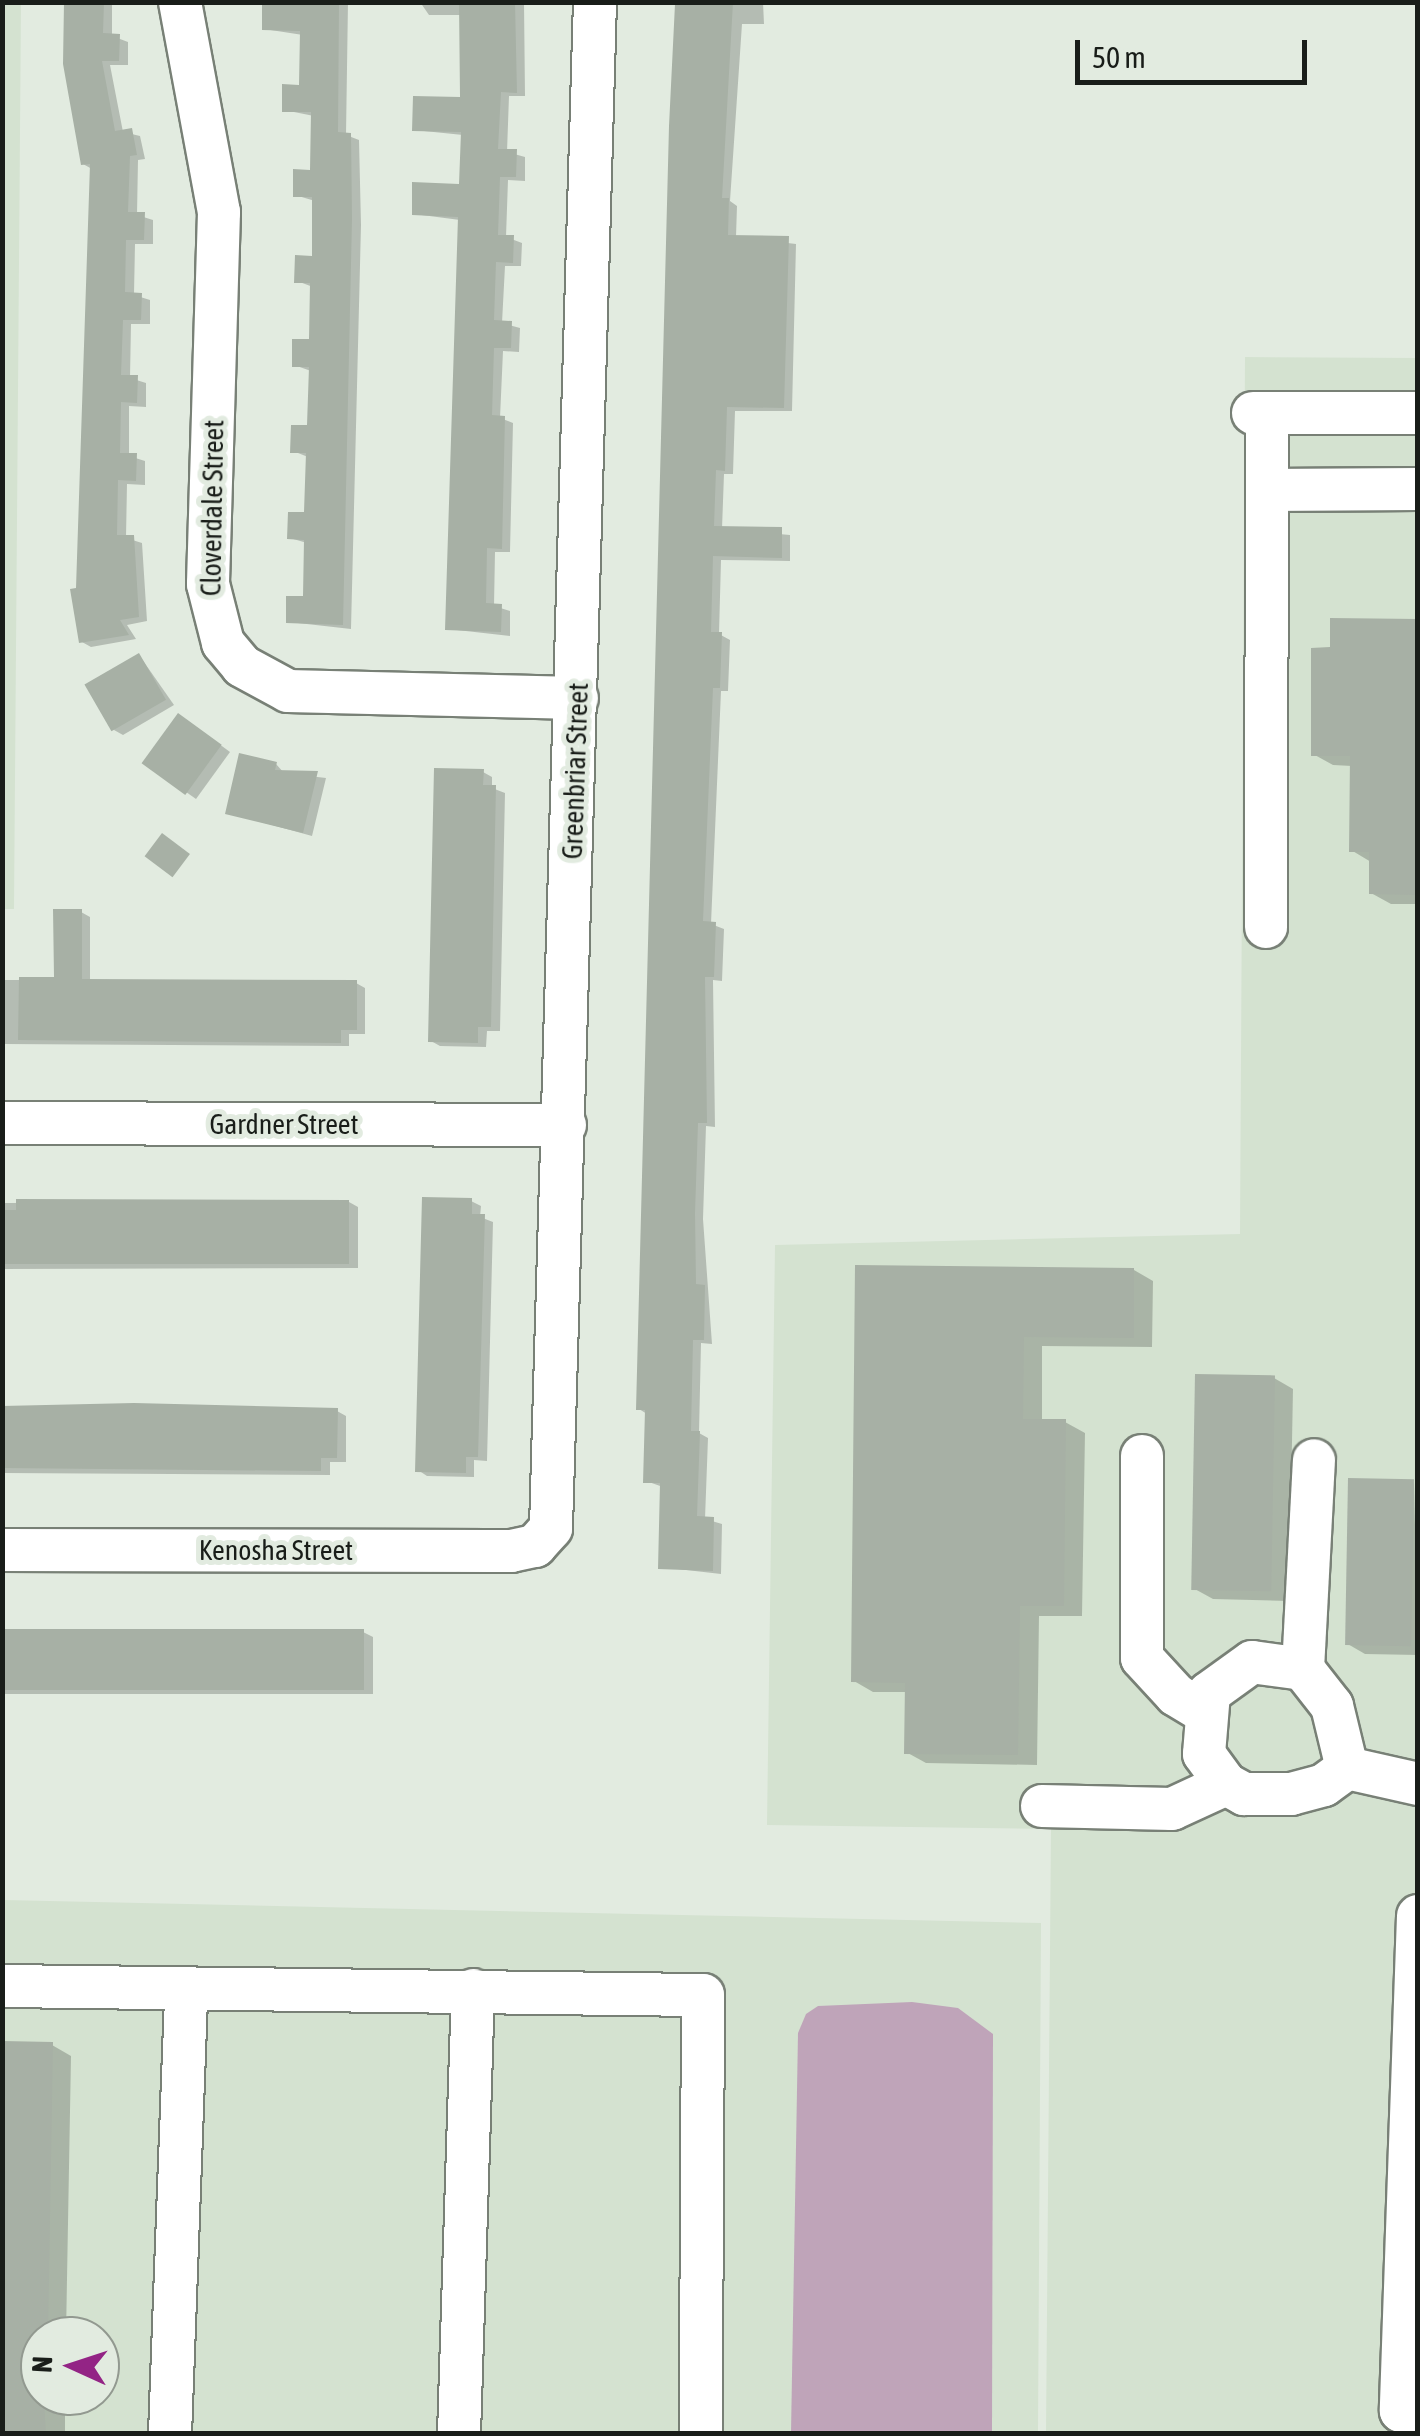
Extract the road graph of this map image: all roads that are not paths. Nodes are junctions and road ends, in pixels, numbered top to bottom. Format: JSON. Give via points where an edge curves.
{"nodes":[{"id":1,"x":180,"y":2,"type":"edge"},
{"id":2,"x":595,"y":2,"type":"edge"},
{"id":3,"x":1418,"y":413,"type":"edge"},
{"id":4,"x":1418,"y":489,"type":"edge"},
{"id":5,"x":1267,"y":490,"type":"junction"},
{"id":6,"x":577,"y":698,"type":"junction"},
{"id":7,"x":1266,"y":926,"type":"dead end"},
{"id":8,"x":2,"y":1123,"type":"edge"},
{"id":9,"x":565,"y":1125,"type":"junction"},
{"id":10,"x":1142,"y":1456,"type":"dead end"},
{"id":11,"x":1314,"y":1460,"type":"dead end"},
{"id":12,"x":545,"y":1537,"type":"joint"},
{"id":13,"x":2,"y":1550,"type":"edge"},
{"id":14,"x":1304,"y":1669,"type":"junction"},
{"id":15,"x":1203,"y":1711,"type":"junction"},
{"id":16,"x":1348,"y":1768,"type":"junction"},
{"id":17,"x":1226,"y":1784,"type":"junction"},
{"id":18,"x":1418,"y":1784,"type":"edge"},
{"id":19,"x":1042,"y":1806,"type":"dead end"},
{"id":20,"x":1418,"y":1916,"type":"edge"},
{"id":21,"x":2,"y":1986,"type":"edge"},
{"id":22,"x":473,"y":1990,"type":"junction"},
{"id":23,"x":186,"y":1991,"type":"junction"},
{"id":24,"x":1418,"y":2412,"type":"edge"},
{"id":25,"x":170,"y":2434,"type":"edge"},
{"id":26,"x":458,"y":2434,"type":"edge"},
{"id":27,"x":702,"y":2434,"type":"edge"}],
"edges":[{"from":1,"to":6,"type":"street","name":"Cloverdale Street","via":[[218,212],[208,584],[223,643],[242,666],[288,692]]},
{"from":2,"to":6,"type":"street","name":"Greenbriar Street"},
{"from":3,"to":5,"type":"street","via":[[1260,413]]},
{"from":4,"to":5,"type":"street"},
{"from":5,"to":7,"type":"street"},
{"from":6,"to":9,"type":"street","name":"Greenbriar Street"},
{"from":8,"to":9,"type":"street","name":"Gardner Street"},
{"from":9,"to":12,"type":"street","name":"Greenbriar Street","via":[[555,1516]]},
{"from":10,"to":15,"type":"street","via":[[1142,1658],[1176,1695]]},
{"from":11,"to":14,"type":"street"},
{"from":12,"to":13,"type":"street","name":"Kenosha Street","via":[[511,1551]]},
{"from":14,"to":15,"type":"street","via":[[1273,1661],[1234,1670],[1209,1692]]},
{"from":14,"to":16,"type":"street","via":[[1332,1706]]},
{"from":15,"to":17,"type":"street","via":[[1204,1754]]},
{"from":16,"to":17,"type":"street","via":[[1290,1794],[1244,1794]]},
{"from":16,"to":18,"type":"street"},
{"from":17,"to":19,"type":"street","via":[[1172,1809]]},
{"from":20,"to":24,"type":"street","via":[[1401,2412]]},
{"from":21,"to":23,"type":"street"},
{"from":22,"to":23,"type":"street"},
{"from":22,"to":26,"type":"street"},
{"from":22,"to":27,"type":"street","via":[[703,1995]]},
{"from":23,"to":25,"type":"street"}]}
